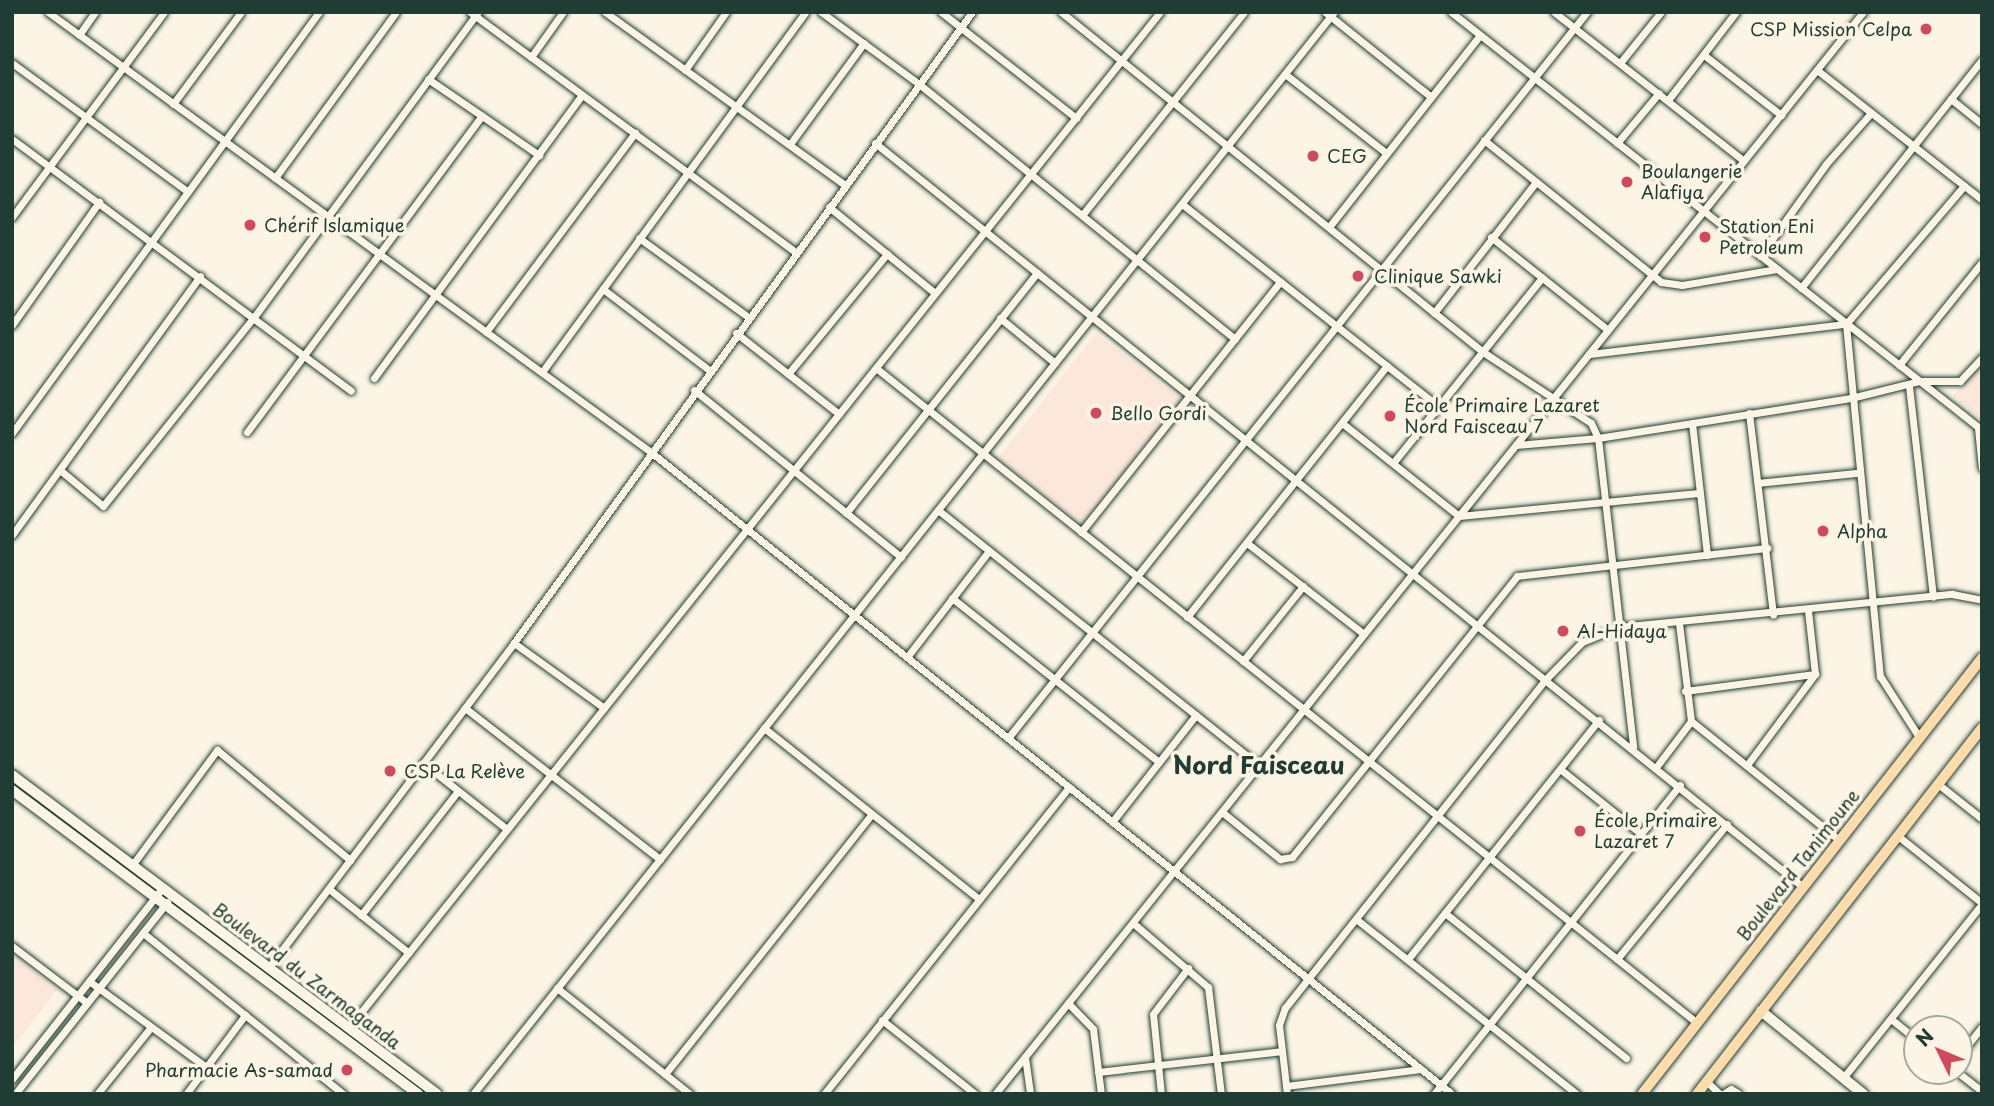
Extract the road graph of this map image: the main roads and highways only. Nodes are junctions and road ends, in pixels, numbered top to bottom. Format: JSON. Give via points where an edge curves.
{"nodes":[{"id":1,"x":1982,"y":658,"type":"edge"},
{"id":2,"x":1982,"y":727,"type":"edge"},
{"id":3,"x":12,"y":775,"type":"edge"},
{"id":4,"x":12,"y":790,"type":"edge"},
{"id":5,"x":170,"y":899,"type":"junction"},
{"id":6,"x":1761,"y":1011,"type":"junction"},
{"id":7,"x":418,"y":1094,"type":"edge"},
{"id":8,"x":437,"y":1094,"type":"edge"},
{"id":9,"x":1642,"y":1094,"type":"edge"},
{"id":10,"x":1697,"y":1094,"type":"edge"},
{"id":11,"x":1863,"y":1094,"type":"edge"}],
"edges":[{"from":1,"to":9,"type":"main road","name":"Boulevard Tanimoune"},
{"from":2,"to":6,"type":"main road"},
{"from":3,"to":5,"type":"main road","name":"Boulevard du Zarmaganda","via":[[161,885]]},
{"from":4,"to":5,"type":"main road","via":[[157,896]]},
{"from":5,"to":7,"type":"main road","name":"Boulevard du Zarmaganda"},
{"from":5,"to":8,"type":"main road","name":"Boulevard du Zarmaganda"},
{"from":6,"to":10,"type":"main road"},
{"from":6,"to":11,"type":"main road"}]}
